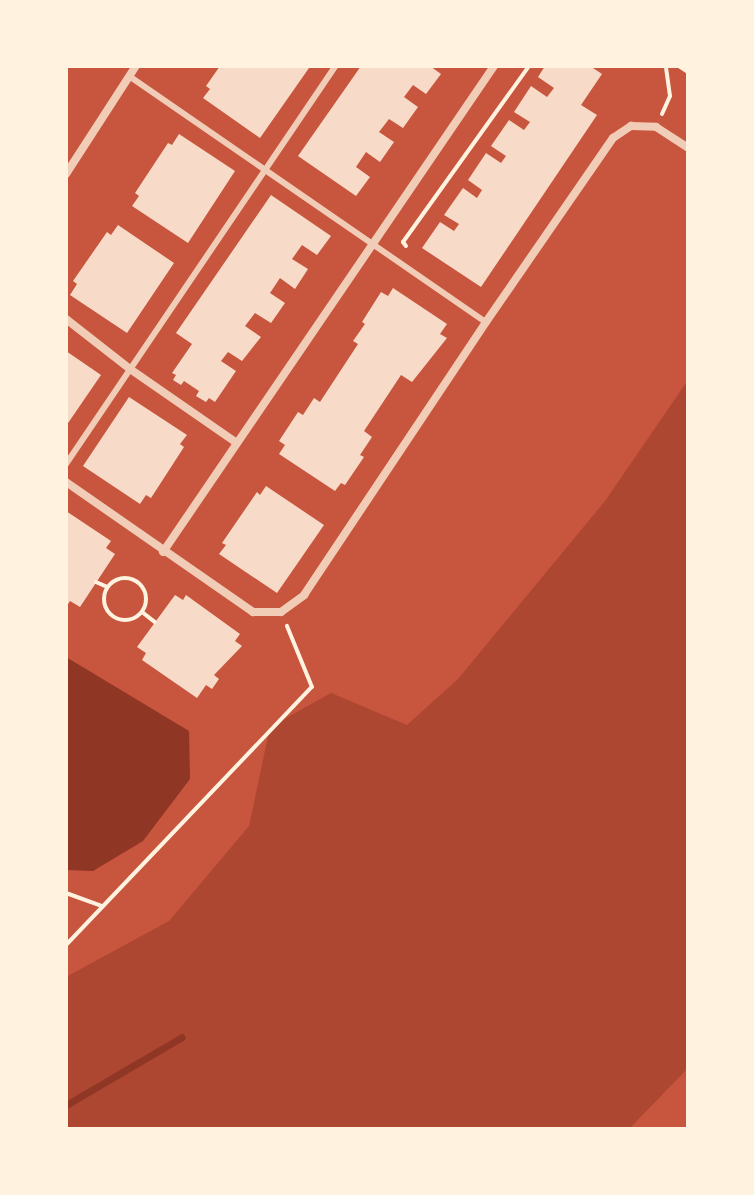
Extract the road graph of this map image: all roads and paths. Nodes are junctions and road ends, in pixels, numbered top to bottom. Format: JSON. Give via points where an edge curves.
{"nodes":[{"id":1,"x":136,"y":66,"type":"edge"},
{"id":2,"x":335,"y":66,"type":"edge"},
{"id":3,"x":494,"y":66,"type":"edge"},
{"id":4,"x":529,"y":66,"type":"edge"},
{"id":5,"x":666,"y":66,"type":"edge"},
{"id":6,"x":679,"y":66,"type":"edge"},
{"id":7,"x":688,"y":72,"type":"edge"},
{"id":8,"x":129,"y":76,"type":"junction"},
{"id":9,"x":656,"y":127,"type":"junction"},
{"id":10,"x":688,"y":148,"type":"edge"},
{"id":11,"x":265,"y":169,"type":"junction"},
{"id":12,"x":66,"y":174,"type":"edge"},
{"id":13,"x":372,"y":244,"type":"junction"},
{"id":14,"x":408,"y":249,"type":"dead end"},
{"id":15,"x":66,"y":319,"type":"edge"},
{"id":16,"x":486,"y":322,"type":"junction"},
{"id":17,"x":130,"y":369,"type":"junction"},
{"id":18,"x":237,"y":443,"type":"junction"},
{"id":19,"x":66,"y":464,"type":"edge"},
{"id":20,"x":66,"y":482,"type":"edge"},
{"id":21,"x":163,"y":552,"type":"junction"},
{"id":22,"x":96,"y":582,"type":"dead end"},
{"id":23,"x":107,"y":587,"type":"junction"},
{"id":24,"x":142,"y":612,"type":"junction"},
{"id":25,"x":281,"y":612,"type":"junction"},
{"id":26,"x":155,"y":622,"type":"dead end"},
{"id":27,"x":66,"y":893,"type":"edge"},
{"id":28,"x":103,"y":906,"type":"junction"},
{"id":29,"x":66,"y":945,"type":"edge"}],
"edges":[{"from":1,"to":8,"type":"street"},
{"from":2,"to":11,"type":"lane"},
{"from":3,"to":13,"type":"street"},
{"from":4,"to":14,"type":"path","via":[[403,242]]},
{"from":5,"to":9,"type":"path","via":[[670,96]]},
{"from":6,"to":7,"type":"path"},
{"from":8,"to":11,"type":"lane"},
{"from":8,"to":12,"type":"street"},
{"from":9,"to":10,"type":"street"},
{"from":9,"to":16,"type":"street","via":[[631,126],[613,138]]},
{"from":11,"to":13,"type":"lane"},
{"from":11,"to":17,"type":"lane"},
{"from":13,"to":16,"type":"lane"},
{"from":13,"to":18,"type":"street"},
{"from":15,"to":17,"type":"street"},
{"from":16,"to":25,"type":"street","via":[[304,595]]},
{"from":17,"to":18,"type":"street"},
{"from":17,"to":19,"type":"lane"},
{"from":18,"to":21,"type":"street"},
{"from":20,"to":21,"type":"street"},
{"from":21,"to":25,"type":"street","via":[[253,612]]},
{"from":22,"to":23,"type":"path"},
{"from":23,"to":24,"type":"path","via":[[104,602],[112,616],[128,620]]},
{"from":23,"to":24,"type":"path","via":[[122,579],[138,583],[146,597]]},
{"from":24,"to":26,"type":"path"},
{"from":25,"to":28,"type":"path","via":[[312,687]]},
{"from":27,"to":28,"type":"path"},
{"from":28,"to":29,"type":"path"}]}
